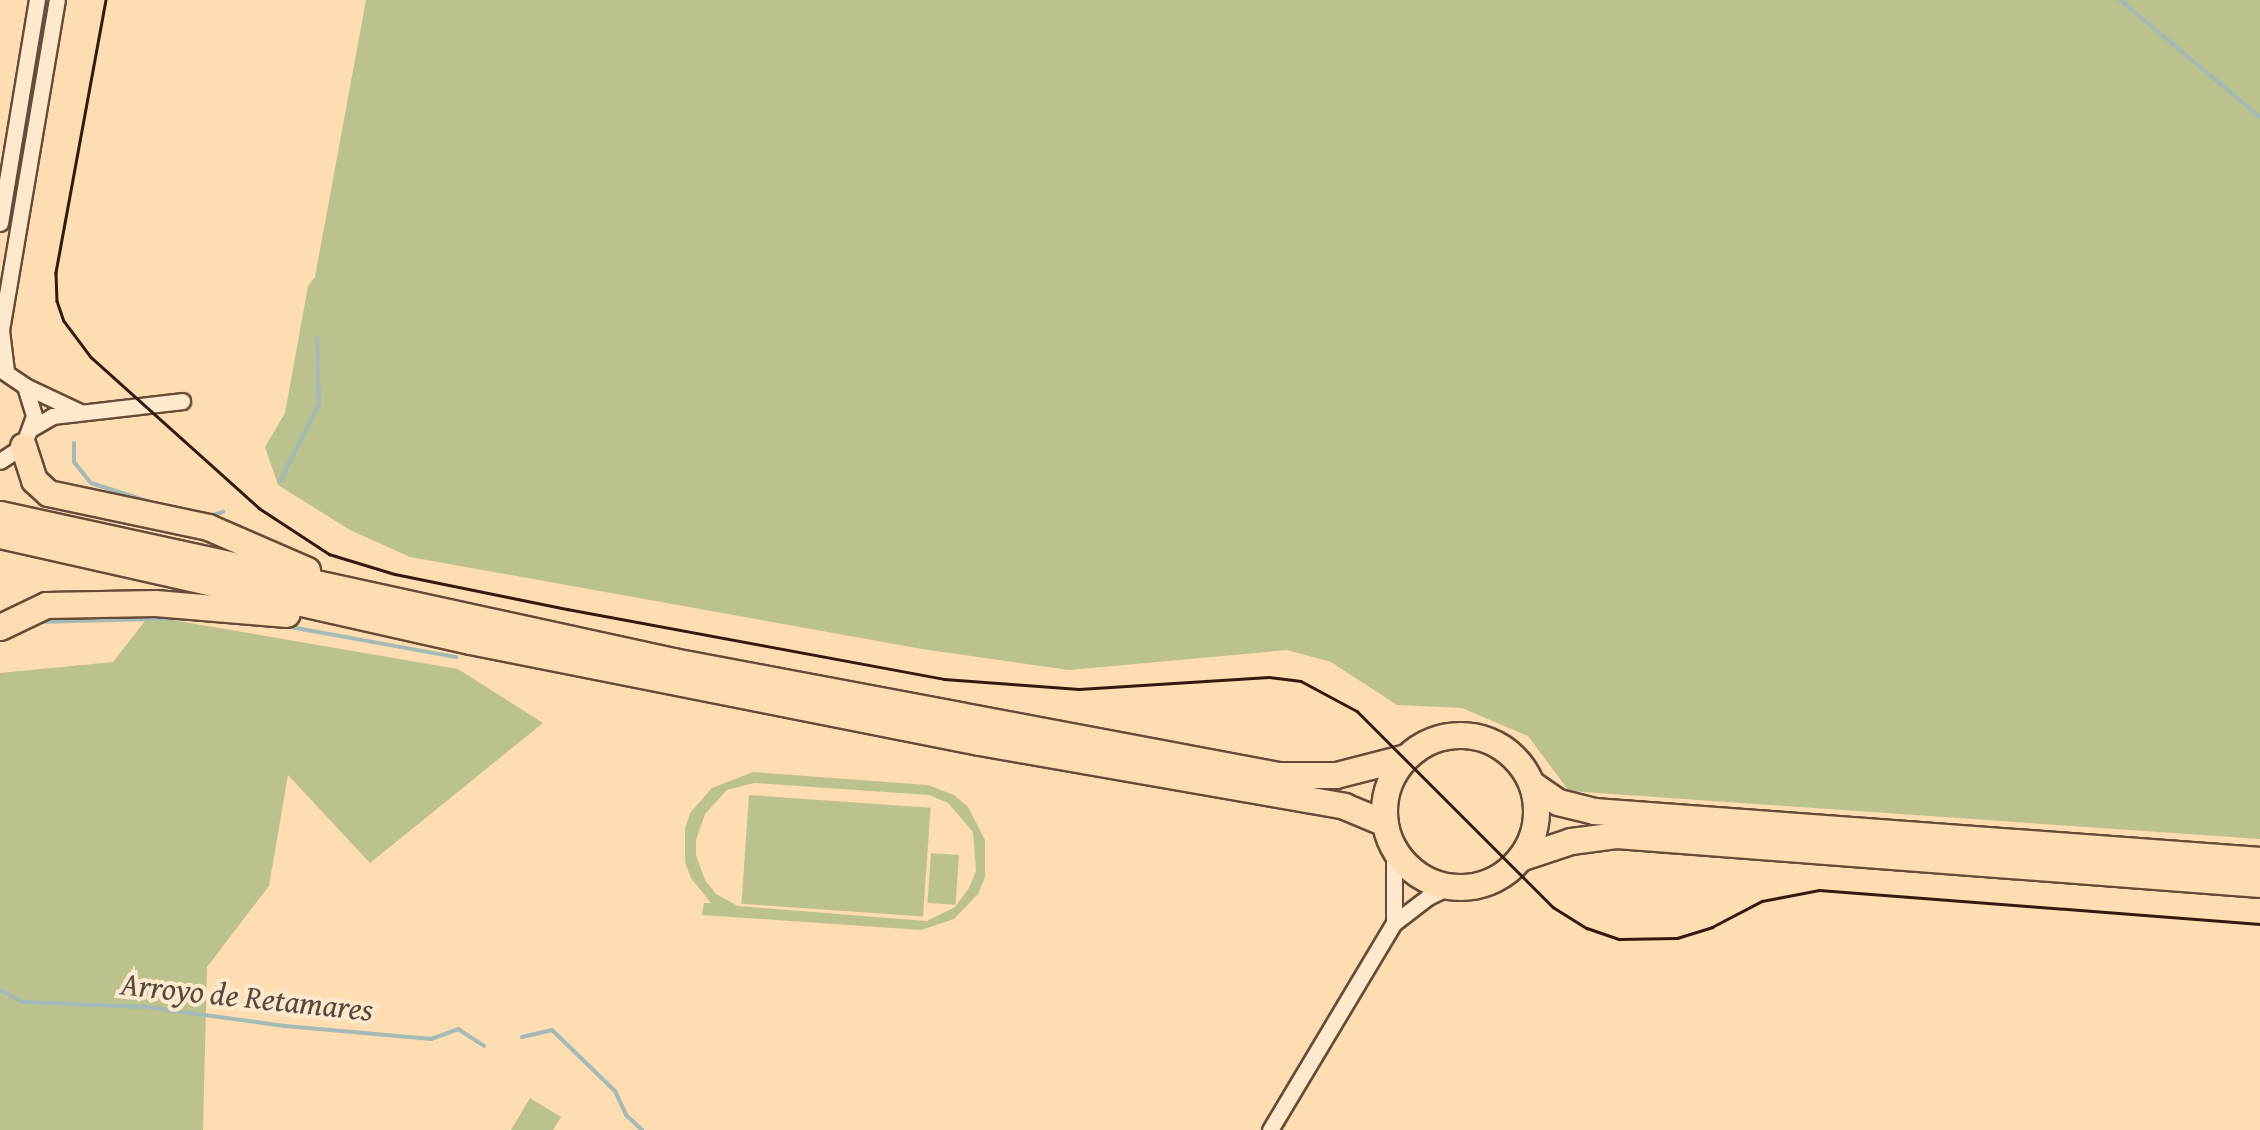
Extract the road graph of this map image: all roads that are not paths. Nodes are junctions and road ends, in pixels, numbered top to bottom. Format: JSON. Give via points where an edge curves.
{"nodes":[{"id":1,"x":37,"y":0,"type":"edge"},
{"id":2,"x":57,"y":0,"type":"edge"},
{"id":3,"x":0,"y":223,"type":"edge"},
{"id":4,"x":3,"y":370,"type":"edge"},
{"id":5,"x":26,"y":386,"type":"junction"},
{"id":6,"x":182,"y":400,"type":"dead end"},
{"id":7,"x":80,"y":412,"type":"junction"},
{"id":8,"x":27,"y":437,"type":"junction"},
{"id":9,"x":0,"y":461,"type":"edge"},
{"id":10,"x":0,"y":514,"type":"edge"},
{"id":11,"x":0,"y":535,"type":"edge"},
{"id":12,"x":383,"y":596,"type":"junction"},
{"id":13,"x":0,"y":627,"type":"edge"},
{"id":14,"x":470,"y":641,"type":"junction"},
{"id":15,"x":1406,"y":756,"type":"junction"},
{"id":16,"x":1532,"y":784,"type":"junction"},
{"id":17,"x":1385,"y":823,"type":"junction"},
{"id":18,"x":1394,"y":848,"type":"junction"},
{"id":19,"x":1520,"y":858,"type":"junction"},
{"id":20,"x":2260,"y":860,"type":"edge"},
{"id":21,"x":2260,"y":884,"type":"edge"},
{"id":22,"x":1451,"y":886,"type":"junction"},
{"id":23,"x":1394,"y":923,"type":"junction"},
{"id":24,"x":1270,"y":1130,"type":"edge"}],
"edges":[{"from":1,"to":3,"type":"street"},
{"from":2,"to":4,"type":"street","via":[[1,330]]},
{"from":4,"to":5,"type":"street"},
{"from":5,"to":7,"type":"street"},
{"from":5,"to":8,"type":"street","via":[[32,404]]},
{"from":6,"to":7,"type":"street"},
{"from":7,"to":8,"type":"street","via":[[53,416]]},
{"from":8,"to":9,"type":"street"},
{"from":8,"to":12,"type":"highway","via":[[34,480],[57,497],[208,527]]},
{"from":10,"to":12,"type":"highway"},
{"from":11,"to":14,"type":"highway"},
{"from":12,"to":15,"type":"highway","via":[[673,661],[1278,776],[1336,775]]},
{"from":13,"to":14,"type":"highway","via":[[46,604],[156,603]]},
{"from":14,"to":17,"type":"highway","via":[[1344,806]]},
{"from":15,"to":16,"type":"highway","via":[[1439,738],[1476,736],[1510,753]]},
{"from":15,"to":17,"type":"highway","via":[[1388,787]]},
{"from":16,"to":19,"type":"highway","via":[[1536,822]]},
{"from":16,"to":20,"type":"highway","via":[[1558,802],[1594,812]]},
{"from":17,"to":18,"type":"highway"},
{"from":18,"to":22,"type":"highway","via":[[1418,874]]},
{"from":18,"to":23,"type":"street"},
{"from":19,"to":21,"type":"highway","via":[[1616,834]]},
{"from":19,"to":22,"type":"highway","via":[[1489,881]]},
{"from":22,"to":23,"type":"street"},
{"from":23,"to":24,"type":"street"}]}
